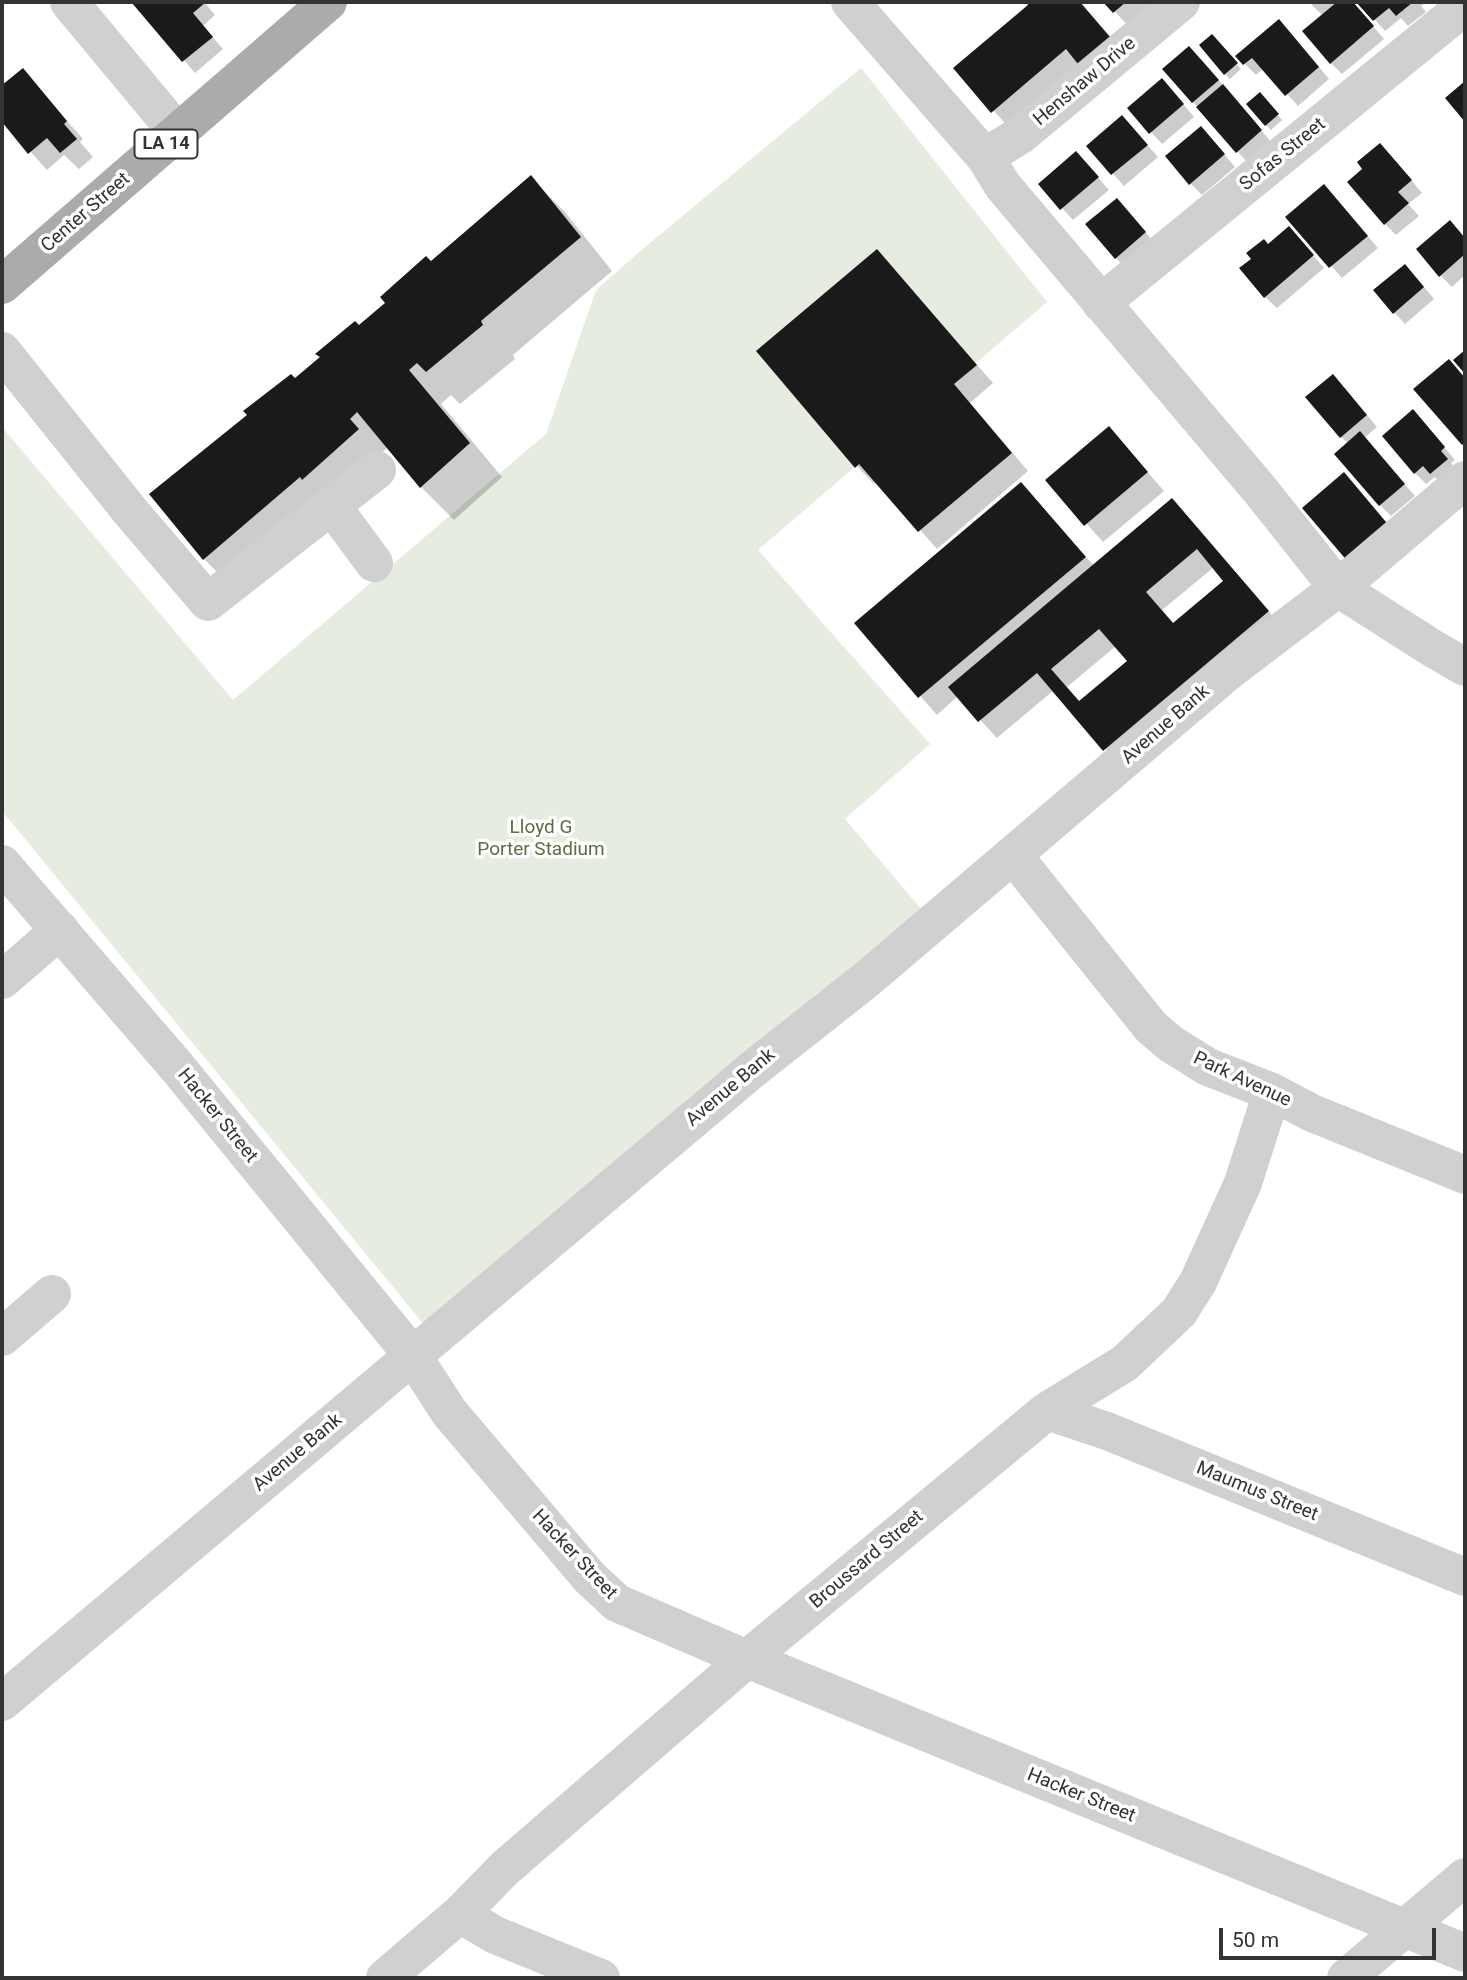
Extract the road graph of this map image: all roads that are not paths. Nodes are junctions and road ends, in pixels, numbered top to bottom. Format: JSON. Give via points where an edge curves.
{"nodes":[{"id":1,"x":69,"y":2,"type":"edge"},
{"id":2,"x":328,"y":2,"type":"edge"},
{"id":3,"x":850,"y":2,"type":"edge"},
{"id":4,"x":1181,"y":2,"type":"edge"},
{"id":5,"x":1465,"y":6,"type":"edge"},
{"id":6,"x":178,"y":133,"type":"junction"},
{"id":7,"x":985,"y":157,"type":"junction"},
{"id":8,"x":2,"y":285,"type":"edge"},
{"id":9,"x":1101,"y":303,"type":"junction"},
{"id":10,"x":2,"y":351,"type":"edge"},
{"id":11,"x":377,"y":470,"type":"dead end"},
{"id":12,"x":1465,"y":480,"type":"edge"},
{"id":13,"x":332,"y":506,"type":"junction"},
{"id":14,"x":374,"y":563,"type":"dead end"},
{"id":15,"x":1338,"y":588,"type":"junction"},
{"id":16,"x":1465,"y":667,"type":"edge"},
{"id":17,"x":1013,"y":855,"type":"junction"},
{"id":18,"x":2,"y":864,"type":"edge"},
{"id":19,"x":60,"y":930,"type":"junction"},
{"id":20,"x":2,"y":980,"type":"edge"},
{"id":21,"x":1272,"y":1092,"type":"junction"},
{"id":22,"x":1465,"y":1174,"type":"edge"},
{"id":23,"x":52,"y":1294,"type":"dead end"},
{"id":24,"x":2,"y":1336,"type":"edge"},
{"id":25,"x":413,"y":1356,"type":"junction"},
{"id":26,"x":1047,"y":1411,"type":"junction"},
{"id":27,"x":1465,"y":1577,"type":"edge"},
{"id":28,"x":747,"y":1659,"type":"junction"},
{"id":29,"x":2,"y":1702,"type":"edge"},
{"id":30,"x":1465,"y":1877,"type":"edge"},
{"id":31,"x":460,"y":1914,"type":"junction"},
{"id":32,"x":1405,"y":1928,"type":"junction"},
{"id":33,"x":1465,"y":1953,"type":"edge"},
{"id":34,"x":385,"y":1978,"type":"edge"},
{"id":35,"x":601,"y":1978,"type":"edge"},
{"id":36,"x":1346,"y":1978,"type":"edge"}],
"edges":[{"from":1,"to":6,"type":"street"},
{"from":2,"to":6,"type":"main road","name":"Center Street","number":"LA 14"},
{"from":3,"to":7,"type":"street"},
{"from":4,"to":7,"type":"street","name":"Henshaw Drive","via":[[1021,134]]},
{"from":5,"to":9,"type":"street","name":"Sofas Street"},
{"from":6,"to":8,"type":"main road","name":"Center Street","number":"LA 14"},
{"from":7,"to":9,"type":"street","via":[[1003,186]]},
{"from":9,"to":15,"type":"street"},
{"from":10,"to":13,"type":"street","via":[[208,602]]},
{"from":11,"to":13,"type":"street"},
{"from":12,"to":15,"type":"street","name":"Avenue Bank"},
{"from":13,"to":14,"type":"street"},
{"from":15,"to":16,"type":"street"},
{"from":15,"to":17,"type":"street","name":"Avenue Bank","via":[[1226,674]]},
{"from":17,"to":21,"type":"street","name":"Park Avenue","via":[[1151,1027],[1208,1067]]},
{"from":17,"to":25,"type":"street","name":"Avenue Bank"},
{"from":18,"to":19,"type":"street","name":"Hacker Street"},
{"from":19,"to":20,"type":"street"},
{"from":19,"to":25,"type":"street","name":"Hacker Street"},
{"from":21,"to":22,"type":"street","name":"Park Avenue","via":[[1312,1113]]},
{"from":21,"to":26,"type":"street","name":"Broussard Street","via":[[1243,1182],[1198,1282],[1179,1312],[1125,1363]]},
{"from":23,"to":24,"type":"street"},
{"from":25,"to":28,"type":"street","name":"Hacker Street","via":[[449,1412],[590,1578],[617,1602]]},
{"from":25,"to":29,"type":"street","name":"Avenue Bank"},
{"from":26,"to":27,"type":"street","name":"Maumus Street","via":[[1107,1431]]},
{"from":26,"to":28,"type":"street","name":"Broussard Street"},
{"from":28,"to":31,"type":"street","name":"Broussard Street","via":[[505,1868]]},
{"from":28,"to":32,"type":"street","name":"Hacker Street"},
{"from":30,"to":32,"type":"street"},
{"from":31,"to":34,"type":"street","name":"Broussard Street"},
{"from":31,"to":35,"type":"street","via":[[495,1935]]},
{"from":32,"to":33,"type":"street","name":"Hacker Street"},
{"from":32,"to":36,"type":"street"}]}
